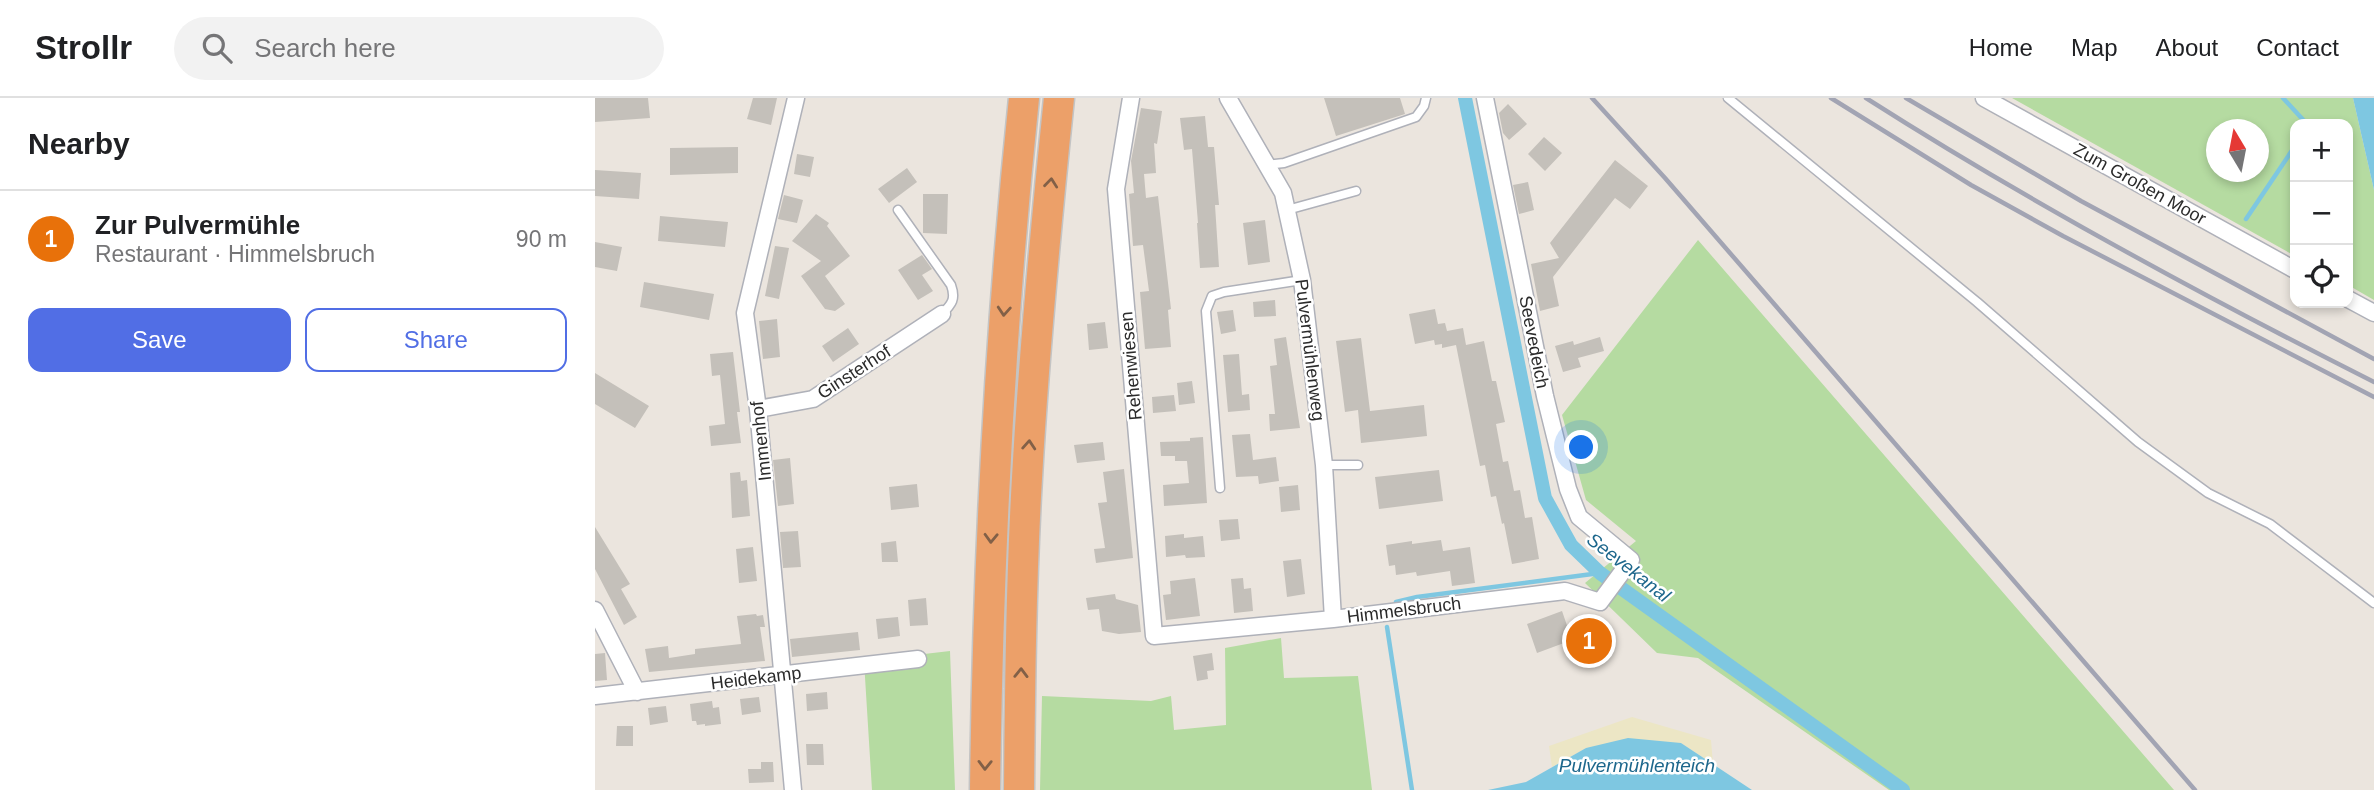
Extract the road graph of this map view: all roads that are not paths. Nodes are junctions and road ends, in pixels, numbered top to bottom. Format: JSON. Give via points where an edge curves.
{"nodes":[{"id":1,"x":796,"y":98,"type":"edge"},
{"id":2,"x":1024,"y":98,"type":"edge"},
{"id":3,"x":1059,"y":98,"type":"edge"},
{"id":4,"x":1131,"y":98,"type":"edge"},
{"id":5,"x":1228,"y":98,"type":"edge"},
{"id":6,"x":1426,"y":98,"type":"edge"},
{"id":7,"x":1485,"y":98,"type":"edge"},
{"id":8,"x":1728,"y":98,"type":"edge"},
{"id":9,"x":1984,"y":98,"type":"edge"},
{"id":10,"x":1266,"y":165,"type":"junction"},
{"id":11,"x":1356,"y":191,"type":"dead end"},
{"id":12,"x":898,"y":210,"type":"dead end"},
{"id":13,"x":1287,"y":210,"type":"junction"},
{"id":14,"x":2290,"y":267,"type":"edge"},
{"id":15,"x":1302,"y":280,"type":"junction"},
{"id":16,"x":2353,"y":302,"type":"edge"},
{"id":17,"x":2374,"y":313,"type":"edge"},
{"id":18,"x":941,"y":314,"type":"joint"},
{"id":19,"x":758,"y":409,"type":"junction"},
{"id":20,"x":1324,"y":465,"type":"junction"},
{"id":21,"x":1357,"y":465,"type":"dead end"},
{"id":22,"x":1220,"y":488,"type":"dead end"},
{"id":23,"x":1626,"y":566,"type":"joint"},
{"id":24,"x":2374,"y":603,"type":"edge"},
{"id":25,"x":595,"y":610,"type":"edge"},
{"id":26,"x":1333,"y":619,"type":"junction"},
{"id":27,"x":1154,"y":636,"type":"joint"},
{"id":28,"x":918,"y":659,"type":"dead end"},
{"id":29,"x":782,"y":674,"type":"junction"},
{"id":30,"x":637,"y":692,"type":"junction"},
{"id":31,"x":595,"y":696,"type":"edge"},
{"id":32,"x":793,"y":790,"type":"edge"},
{"id":33,"x":985,"y":790,"type":"edge"},
{"id":34,"x":1019,"y":790,"type":"edge"}],
"edges":[{"from":1,"to":19,"type":"street","name":"Immenhof","via":[[745,313]]},
{"from":2,"to":33,"type":"highway","one_way":true,"via":[[993,470]]},
{"from":34,"to":3,"type":"highway","one_way":true,"via":[[1027,478]]},
{"from":4,"to":27,"type":"street","name":"Rehenwiesen","via":[[1116,189]]},
{"from":5,"to":10,"type":"street","name":"Pulvermühlenweg"},
{"from":6,"to":10,"type":"lane","via":[[1416,117],[1284,163]]},
{"from":7,"to":23,"type":"street","name":"Seevedeich","via":[[1567,489],[1579,517]]},
{"from":8,"to":24,"type":"lane","via":[[1977,302],[2138,442],[2209,494],[2270,524]]},
{"from":9,"to":14,"type":"street","name":"Zum Großen Moor"},
{"from":10,"to":13,"type":"street","name":"Pulvermühlenweg","via":[[1283,193]]},
{"from":11,"to":13,"type":"lane"},
{"from":12,"to":18,"type":"lane","via":[[951,285],[952,303]]},
{"from":13,"to":15,"type":"street","name":"Pulvermühlenweg"},
{"from":15,"to":20,"type":"street","name":"Pulvermühlenweg"},
{"from":15,"to":22,"type":"lane","via":[[1224,292],[1212,296],[1206,311]]},
{"from":16,"to":17,"type":"street"},
{"from":18,"to":19,"type":"street","name":"Ginsterhof","via":[[813,399]]},
{"from":19,"to":29,"type":"street","name":"Immenhof"},
{"from":20,"to":21,"type":"lane"},
{"from":20,"to":26,"type":"street","name":"Pulvermühlenweg"},
{"from":23,"to":26,"type":"street","name":"Himmelsbruch","via":[[1600,602],[1565,591]]},
{"from":25,"to":30,"type":"street"},
{"from":26,"to":27,"type":"street","name":"Himmelsbruch"},
{"from":28,"to":29,"type":"street","name":"Heidekamp"},
{"from":29,"to":30,"type":"street","name":"Heidekamp"},
{"from":29,"to":32,"type":"street","name":"Immenhof"},
{"from":30,"to":31,"type":"street","name":"Heidekamp"}]}
